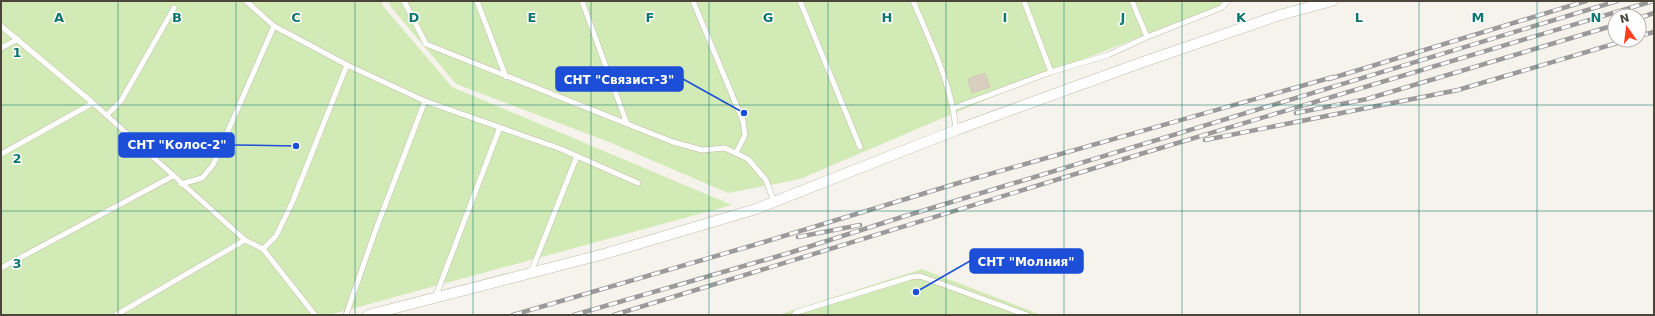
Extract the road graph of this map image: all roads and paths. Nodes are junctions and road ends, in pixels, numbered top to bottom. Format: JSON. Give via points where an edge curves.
{"nodes":[{"id":1,"x":246,"y":1,"type":"edge"},
{"id":2,"x":404,"y":1,"type":"edge"},
{"id":3,"x":477,"y":1,"type":"edge"},
{"id":4,"x":582,"y":1,"type":"edge"},
{"id":5,"x":693,"y":1,"type":"edge"},
{"id":6,"x":800,"y":1,"type":"edge"},
{"id":7,"x":913,"y":1,"type":"edge"},
{"id":8,"x":1024,"y":1,"type":"edge"},
{"id":9,"x":1132,"y":1,"type":"edge"},
{"id":10,"x":1228,"y":1,"type":"edge"},
{"id":11,"x":1332,"y":1,"type":"edge"},
{"id":12,"x":174,"y":8,"type":"dead end"},
{"id":13,"x":1,"y":26,"type":"edge"},
{"id":14,"x":274,"y":26,"type":"junction"},
{"id":15,"x":1147,"y":37,"type":"junction"},
{"id":16,"x":18,"y":39,"type":"junction"},
{"id":17,"x":1,"y":48,"type":"edge"},
{"id":18,"x":347,"y":65,"type":"junction"},
{"id":19,"x":1051,"y":72,"type":"junction"},
{"id":20,"x":506,"y":77,"type":"junction"},
{"id":21,"x":425,"y":101,"type":"junction"},
{"id":22,"x":94,"y":103,"type":"junction"},
{"id":23,"x":954,"y":108,"type":"junction"},
{"id":24,"x":107,"y":115,"type":"junction"},
{"id":25,"x":627,"y":124,"type":"junction"},
{"id":26,"x":500,"y":127,"type":"junction"},
{"id":27,"x":956,"y":130,"type":"junction"},
{"id":28,"x":860,"y":148,"type":"dead end"},
{"id":29,"x":736,"y":153,"type":"junction"},
{"id":30,"x":1,"y":154,"type":"edge"},
{"id":31,"x":577,"y":156,"type":"junction"},
{"id":32,"x":173,"y":176,"type":"junction"},
{"id":33,"x":638,"y":183,"type":"dead end"},
{"id":34,"x":181,"y":184,"type":"junction"},
{"id":35,"x":774,"y":202,"type":"junction"},
{"id":36,"x":245,"y":240,"type":"junction"},
{"id":37,"x":262,"y":249,"type":"junction"},
{"id":38,"x":1,"y":268,"type":"edge"},
{"id":39,"x":531,"y":273,"type":"junction"},
{"id":40,"x":435,"y":298,"type":"junction"},
{"id":41,"x":116,"y":315,"type":"edge"},
{"id":42,"x":315,"y":315,"type":"edge"},
{"id":43,"x":346,"y":315,"type":"edge"},
{"id":44,"x":368,"y":315,"type":"edge"},
{"id":45,"x":794,"y":315,"type":"edge"},
{"id":46,"x":1027,"y":315,"type":"edge"}],
"edges":[{"from":1,"to":14,"type":"lane"},
{"from":2,"to":20,"type":"lane","via":[[426,44]]},
{"from":3,"to":20,"type":"lane"},
{"from":4,"to":25,"type":"lane"},
{"from":5,"to":29,"type":"lane","via":[[744,121],[745,135]]},
{"from":6,"to":28,"type":"lane"},
{"from":7,"to":23,"type":"lane","via":[[938,59]]},
{"from":8,"to":19,"type":"lane"},
{"from":9,"to":15,"type":"lane"},
{"from":10,"to":15,"type":"lane","via":[[1221,8]]},
{"from":11,"to":27,"type":"street","via":[[1280,15],[1142,62]]},
{"from":12,"to":24,"type":"lane","via":[[121,101]]},
{"from":13,"to":16,"type":"lane"},
{"from":14,"to":18,"type":"lane"},
{"from":14,"to":34,"type":"lane","via":[[213,165],[202,178]]},
{"from":15,"to":19,"type":"lane","via":[[1108,55]]},
{"from":16,"to":17,"type":"lane"},
{"from":16,"to":22,"type":"lane"},
{"from":18,"to":21,"type":"lane"},
{"from":18,"to":37,"type":"lane","via":[[292,203],[276,236]]},
{"from":19,"to":23,"type":"lane"},
{"from":20,"to":25,"type":"lane"},
{"from":21,"to":26,"type":"lane"},
{"from":21,"to":43,"type":"lane"},
{"from":22,"to":24,"type":"lane"},
{"from":22,"to":30,"type":"lane"},
{"from":23,"to":27,"type":"lane"},
{"from":24,"to":32,"type":"lane"},
{"from":25,"to":29,"type":"lane","via":[[672,142],[702,150],[725,148]]},
{"from":26,"to":31,"type":"lane"},
{"from":26,"to":40,"type":"lane"},
{"from":27,"to":35,"type":"street"},
{"from":29,"to":35,"type":"lane","via":[[748,159],[766,180]]},
{"from":31,"to":33,"type":"lane"},
{"from":31,"to":39,"type":"lane"},
{"from":32,"to":34,"type":"lane"},
{"from":32,"to":38,"type":"lane"},
{"from":34,"to":36,"type":"lane"},
{"from":35,"to":39,"type":"street","via":[[604,254]]},
{"from":36,"to":37,"type":"lane"},
{"from":36,"to":41,"type":"lane"},
{"from":37,"to":42,"type":"lane"},
{"from":39,"to":40,"type":"street"},
{"from":40,"to":44,"type":"street"},
{"from":45,"to":46,"type":"lane","via":[[920,276]]}]}
